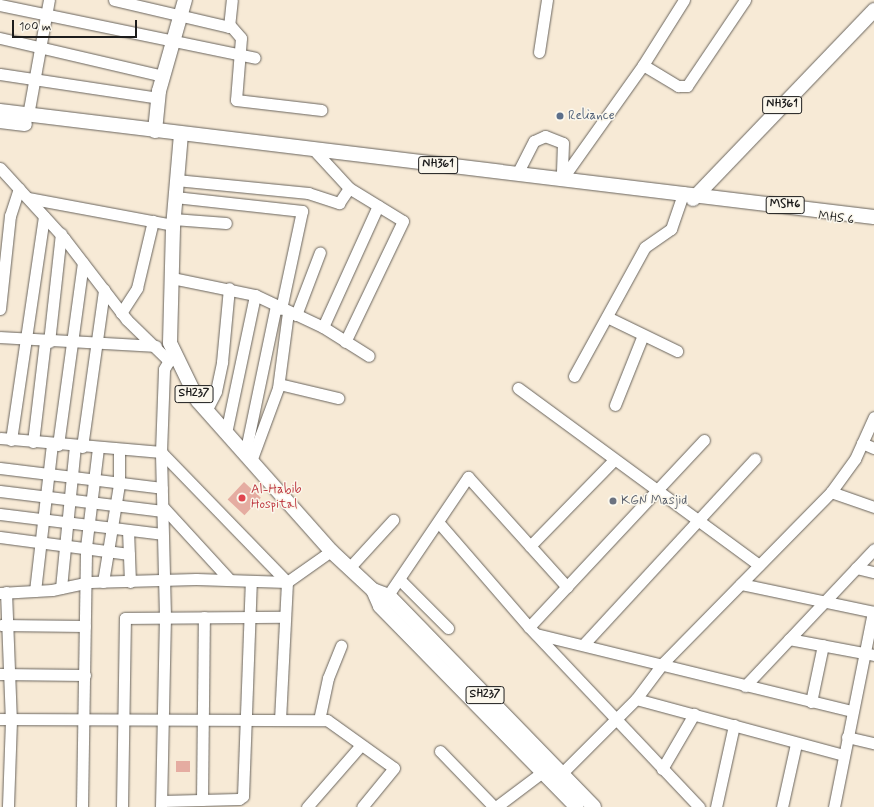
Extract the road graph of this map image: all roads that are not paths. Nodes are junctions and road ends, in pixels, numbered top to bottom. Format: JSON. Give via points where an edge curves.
{"nodes":[{"id":1,"x":49,"y":0,"type":"edge"},
{"id":2,"x":114,"y":0,"type":"edge"},
{"id":3,"x":185,"y":0,"type":"edge"},
{"id":4,"x":232,"y":0,"type":"edge"},
{"id":5,"x":547,"y":0,"type":"edge"},
{"id":6,"x":684,"y":0,"type":"edge"},
{"id":7,"x":745,"y":0,"type":"edge"},
{"id":8,"x":0,"y":5,"type":"edge"},
{"id":9,"x":874,"y":10,"type":"edge"},
{"id":10,"x":47,"y":14,"type":"junction"},
{"id":11,"x":180,"y":17,"type":"junction"},
{"id":12,"x":874,"y":20,"type":"edge"},
{"id":13,"x":229,"y":24,"type":"junction"},
{"id":14,"x":0,"y":38,"type":"edge"},
{"id":15,"x":173,"y":39,"type":"junction"},
{"id":16,"x":41,"y":46,"type":"junction"},
{"id":17,"x":538,"y":52,"type":"dead end"},
{"id":18,"x":239,"y":55,"type":"junction"},
{"id":19,"x":255,"y":58,"type":"dead end"},
{"id":20,"x":643,"y":65,"type":"junction"},
{"id":21,"x":0,"y":74,"type":"edge"},
{"id":22,"x":163,"y":76,"type":"junction"},
{"id":23,"x":36,"y":78,"type":"junction"},
{"id":24,"x":158,"y":98,"type":"junction"},
{"id":25,"x":321,"y":110,"type":"dead end"},
{"id":26,"x":0,"y":111,"type":"edge"},
{"id":27,"x":28,"y":115,"type":"junction"},
{"id":28,"x":0,"y":121,"type":"edge"},
{"id":29,"x":155,"y":131,"type":"junction"},
{"id":30,"x":180,"y":139,"type":"junction"},
{"id":31,"x":318,"y":155,"type":"junction"},
{"id":32,"x":0,"y":168,"type":"edge"},
{"id":33,"x":518,"y":174,"type":"junction"},
{"id":34,"x":562,"y":179,"type":"junction"},
{"id":35,"x":176,"y":180,"type":"junction"},
{"id":36,"x":19,"y":188,"type":"junction"},
{"id":37,"x":349,"y":188,"type":"junction"},
{"id":38,"x":175,"y":197,"type":"junction"},
{"id":39,"x":28,"y":198,"type":"junction"},
{"id":40,"x":694,"y":198,"type":"junction"},
{"id":41,"x":378,"y":206,"type":"junction"},
{"id":42,"x":44,"y":216,"type":"junction"},
{"id":43,"x":874,"y":217,"type":"edge"},
{"id":44,"x":153,"y":221,"type":"junction"},
{"id":45,"x":173,"y":222,"type":"junction"},
{"id":46,"x":226,"y":223,"type":"dead end"},
{"id":47,"x":874,"y":223,"type":"edge"},
{"id":48,"x":60,"y":234,"type":"junction"},
{"id":49,"x":320,"y":252,"type":"dead end"},
{"id":50,"x":83,"y":263,"type":"junction"},
{"id":51,"x":172,"y":278,"type":"junction"},
{"id":52,"x":229,"y":288,"type":"junction"},
{"id":53,"x":104,"y":290,"type":"junction"},
{"id":54,"x":255,"y":295,"type":"junction"},
{"id":55,"x":0,"y":309,"type":"edge"},
{"id":56,"x":285,"y":311,"type":"junction"},
{"id":57,"x":121,"y":313,"type":"junction"},
{"id":58,"x":606,"y":317,"type":"junction"},
{"id":59,"x":323,"y":327,"type":"junction"},
{"id":60,"x":643,"y":335,"type":"junction"},
{"id":61,"x":0,"y":337,"type":"edge"},
{"id":62,"x":25,"y":340,"type":"junction"},
{"id":63,"x":47,"y":342,"type":"junction"},
{"id":64,"x":345,"y":342,"type":"junction"},
{"id":65,"x":71,"y":344,"type":"junction"},
{"id":66,"x":93,"y":345,"type":"junction"},
{"id":67,"x":156,"y":346,"type":"junction"},
{"id":68,"x":677,"y":351,"type":"dead end"},
{"id":69,"x":369,"y":356,"type":"dead end"},
{"id":70,"x":171,"y":357,"type":"junction"},
{"id":71,"x":574,"y":376,"type":"dead end"},
{"id":72,"x":279,"y":384,"type":"junction"},
{"id":73,"x":518,"y":388,"type":"dead end"},
{"id":74,"x":338,"y":398,"type":"dead end"},
{"id":75,"x":615,"y":405,"type":"dead end"},
{"id":76,"x":206,"y":410,"type":"junction"},
{"id":77,"x":874,"y":417,"type":"edge"},
{"id":78,"x":226,"y":433,"type":"junction"},
{"id":79,"x":6,"y":439,"type":"edge"},
{"id":80,"x":704,"y":440,"type":"dead end"},
{"id":81,"x":33,"y":442,"type":"junction"},
{"id":82,"x":862,"y":443,"type":"junction"},
{"id":83,"x":55,"y":445,"type":"junction"},
{"id":84,"x":78,"y":446,"type":"junction"},
{"id":85,"x":98,"y":448,"type":"junction"},
{"id":86,"x":874,"y":448,"type":"edge"},
{"id":87,"x":119,"y":449,"type":"junction"},
{"id":88,"x":161,"y":452,"type":"junction"},
{"id":89,"x":248,"y":458,"type":"junction"},
{"id":90,"x":755,"y":459,"type":"dead end"},
{"id":91,"x":614,"y":460,"type":"junction"},
{"id":92,"x":0,"y":468,"type":"edge"},
{"id":93,"x":48,"y":475,"type":"junction"},
{"id":94,"x":72,"y":478,"type":"junction"},
{"id":95,"x":94,"y":481,"type":"junction"},
{"id":96,"x":119,"y":484,"type":"junction"},
{"id":97,"x":162,"y":488,"type":"junction"},
{"id":98,"x":0,"y":491,"type":"edge"},
{"id":99,"x":657,"y":492,"type":"junction"},
{"id":100,"x":831,"y":492,"type":"junction"},
{"id":101,"x":46,"y":495,"type":"junction"},
{"id":102,"x":70,"y":498,"type":"junction"},
{"id":103,"x":93,"y":502,"type":"junction"},
{"id":104,"x":114,"y":506,"type":"junction"},
{"id":105,"x":874,"y":507,"type":"edge"},
{"id":106,"x":163,"y":509,"type":"junction"},
{"id":107,"x":0,"y":514,"type":"edge"},
{"id":108,"x":42,"y":518,"type":"junction"},
{"id":109,"x":393,"y":520,"type":"dead end"},
{"id":110,"x":695,"y":521,"type":"junction"},
{"id":111,"x":66,"y":522,"type":"junction"},
{"id":112,"x":439,"y":523,"type":"junction"},
{"id":113,"x":88,"y":526,"type":"junction"},
{"id":114,"x":110,"y":529,"type":"junction"},
{"id":115,"x":128,"y":530,"type":"junction"},
{"id":116,"x":162,"y":534,"type":"junction"},
{"id":117,"x":0,"y":537,"type":"edge"},
{"id":118,"x":41,"y":543,"type":"junction"},
{"id":119,"x":64,"y":545,"type":"junction"},
{"id":120,"x":86,"y":546,"type":"junction"},
{"id":121,"x":530,"y":546,"type":"junction"},
{"id":122,"x":874,"y":549,"type":"edge"},
{"id":123,"x":108,"y":550,"type":"junction"},
{"id":124,"x":331,"y":551,"type":"junction"},
{"id":125,"x":129,"y":554,"type":"junction"},
{"id":126,"x":758,"y":565,"type":"junction"},
{"id":127,"x":350,"y":568,"type":"junction"},
{"id":128,"x":856,"y":568,"type":"junction"},
{"id":129,"x":874,"y":572,"type":"edge"},
{"id":130,"x":230,"y":580,"type":"junction"},
{"id":131,"x":400,"y":580,"type":"junction"},
{"id":132,"x":165,"y":581,"type":"junction"},
{"id":133,"x":103,"y":582,"type":"junction"},
{"id":134,"x":130,"y":582,"type":"junction"},
{"id":135,"x":251,"y":582,"type":"junction"},
{"id":136,"x":287,"y":582,"type":"junction"},
{"id":137,"x":86,"y":583,"type":"junction"},
{"id":138,"x":741,"y":584,"type":"junction"},
{"id":139,"x":567,"y":587,"type":"junction"},
{"id":140,"x":61,"y":588,"type":"junction"},
{"id":141,"x":373,"y":590,"type":"junction"},
{"id":142,"x":35,"y":591,"type":"junction"},
{"id":143,"x":3,"y":592,"type":"edge"},
{"id":144,"x":389,"y":596,"type":"junction"},
{"id":145,"x":824,"y":601,"type":"junction"},
{"id":146,"x":380,"y":606,"type":"junction"},
{"id":147,"x":873,"y":612,"type":"edge"},
{"id":148,"x":250,"y":616,"type":"junction"},
{"id":149,"x":283,"y":616,"type":"junction"},
{"id":150,"x":165,"y":617,"type":"junction"},
{"id":151,"x":204,"y":617,"type":"junction"},
{"id":152,"x":4,"y":625,"type":"edge"},
{"id":153,"x":85,"y":626,"type":"junction"},
{"id":154,"x":448,"y":628,"type":"dead end"},
{"id":155,"x":532,"y":630,"type":"junction"},
{"id":156,"x":789,"y":639,"type":"junction"},
{"id":157,"x":584,"y":644,"type":"junction"},
{"id":158,"x":340,"y":646,"type":"dead end"},
{"id":159,"x":823,"y":646,"type":"junction"},
{"id":160,"x":869,"y":654,"type":"edge"},
{"id":161,"x":663,"y":663,"type":"junction"},
{"id":162,"x":4,"y":674,"type":"edge"},
{"id":163,"x":85,"y":675,"type":"junction"},
{"id":164,"x":745,"y":686,"type":"junction"},
{"id":165,"x":636,"y":699,"type":"junction"},
{"id":166,"x":812,"y":702,"type":"junction"},
{"id":167,"x":852,"y":711,"type":"junction"},
{"id":168,"x":694,"y":714,"type":"junction"},
{"id":169,"x":5,"y":719,"type":"edge"},
{"id":170,"x":84,"y":719,"type":"junction"},
{"id":171,"x":125,"y":719,"type":"junction"},
{"id":172,"x":164,"y":719,"type":"junction"},
{"id":173,"x":203,"y":719,"type":"junction"},
{"id":174,"x":248,"y":719,"type":"junction"},
{"id":175,"x":280,"y":720,"type":"junction"},
{"id":176,"x":320,"y":720,"type":"junction"},
{"id":177,"x":615,"y":720,"type":"junction"},
{"id":178,"x":734,"y":725,"type":"junction"},
{"id":179,"x":847,"y":737,"type":"junction"},
{"id":180,"x":874,"y":743,"type":"edge"},
{"id":181,"x":796,"y":744,"type":"junction"},
{"id":182,"x":361,"y":745,"type":"junction"},
{"id":183,"x":440,"y":751,"type":"dead end"},
{"id":184,"x":844,"y":755,"type":"junction"},
{"id":185,"x":662,"y":769,"type":"junction"},
{"id":186,"x":552,"y":773,"type":"junction"},
{"id":187,"x":4,"y":784,"type":"edge"},
{"id":188,"x":202,"y":800,"type":"junction"},
{"id":189,"x":219,"y":803,"type":"edge"},
{"id":190,"x":162,"y":804,"type":"edge"},
{"id":191,"x":8,"y":807,"type":"edge"},
{"id":192,"x":82,"y":807,"type":"edge"},
{"id":193,"x":122,"y":807,"type":"edge"},
{"id":194,"x":307,"y":807,"type":"edge"},
{"id":195,"x":362,"y":807,"type":"edge"},
{"id":196,"x":495,"y":807,"type":"edge"},
{"id":197,"x":577,"y":807,"type":"edge"},
{"id":198,"x":594,"y":807,"type":"edge"},
{"id":199,"x":699,"y":807,"type":"edge"},
{"id":200,"x":716,"y":807,"type":"edge"},
{"id":201,"x":782,"y":807,"type":"edge"},
{"id":202,"x":834,"y":807,"type":"edge"}],
"edges":[{"from":1,"to":10,"type":"street"},
{"from":2,"to":11,"type":"street"},
{"from":3,"to":11,"type":"main road"},
{"from":4,"to":13,"type":"street"},
{"from":5,"to":17,"type":"street"},
{"from":6,"to":20,"type":"street"},
{"from":7,"to":20,"type":"street","via":[[687,86],[678,86]]},
{"from":8,"to":10,"type":"street"},
{"from":9,"to":40,"type":"main road","number":"NH361"},
{"from":10,"to":15,"type":"street"},
{"from":10,"to":16,"type":"street"},
{"from":11,"to":13,"type":"street"},
{"from":11,"to":15,"type":"main road"},
{"from":12,"to":40,"type":"main road"},
{"from":13,"to":18,"type":"street","via":[[241,38]]},
{"from":14,"to":16,"type":"street"},
{"from":15,"to":18,"type":"street"},
{"from":15,"to":22,"type":"main road"},
{"from":16,"to":22,"type":"street"},
{"from":16,"to":23,"type":"street"},
{"from":18,"to":19,"type":"street"},
{"from":18,"to":25,"type":"street","via":[[236,100]]},
{"from":20,"to":34,"type":"street"},
{"from":21,"to":23,"type":"street"},
{"from":22,"to":24,"type":"main road"},
{"from":23,"to":24,"type":"street"},
{"from":23,"to":27,"type":"street"},
{"from":24,"to":29,"type":"main road"},
{"from":26,"to":27,"type":"main road"},
{"from":27,"to":29,"type":"main road"},
{"from":28,"to":30,"type":"main road"},
{"from":29,"to":30,"type":"main road"},
{"from":30,"to":31,"type":"main road","number":"NH361"},
{"from":30,"to":35,"type":"main road","number":"SH237"},
{"from":31,"to":33,"type":"main road","number":"NH361"},
{"from":31,"to":37,"type":"street"},
{"from":31,"to":40,"type":"main road"},
{"from":32,"to":36,"type":"street"},
{"from":33,"to":34,"type":"main road","number":"NH361"},
{"from":33,"to":34,"type":"street","via":[[534,142],[545,136],[563,143]]},
{"from":34,"to":40,"type":"main road","number":"NH361"},
{"from":35,"to":37,"type":"street","via":[[308,193],[340,203]]},
{"from":35,"to":38,"type":"main road","number":"SH237"},
{"from":36,"to":39,"type":"street"},
{"from":36,"to":55,"type":"street","via":[[10,216]]},
{"from":37,"to":41,"type":"street"},
{"from":38,"to":45,"type":"main road","number":"SH237"},
{"from":38,"to":56,"type":"street","via":[[302,211]]},
{"from":39,"to":42,"type":"street"},
{"from":39,"to":44,"type":"street"},
{"from":40,"to":43,"type":"main road","number":"MSH6"},
{"from":40,"to":47,"type":"main road","name":"MHS 6"},
{"from":40,"to":58,"type":"street","via":[[672,229],[645,247]]},
{"from":41,"to":59,"type":"street"},
{"from":41,"to":64,"type":"street","via":[[403,221]]},
{"from":42,"to":48,"type":"street"},
{"from":42,"to":62,"type":"street"},
{"from":44,"to":45,"type":"street"},
{"from":44,"to":57,"type":"street","via":[[137,288]]},
{"from":45,"to":46,"type":"street"},
{"from":45,"to":51,"type":"main road","number":"SH237"},
{"from":48,"to":50,"type":"street"},
{"from":48,"to":63,"type":"street"},
{"from":49,"to":56,"type":"street"},
{"from":50,"to":53,"type":"street"},
{"from":50,"to":65,"type":"street"},
{"from":51,"to":52,"type":"street"},
{"from":51,"to":70,"type":"main road","number":"SH237"},
{"from":52,"to":54,"type":"street"},
{"from":52,"to":76,"type":"street","via":[[222,362],[216,391]]},
{"from":53,"to":57,"type":"street"},
{"from":53,"to":66,"type":"street"},
{"from":54,"to":56,"type":"street"},
{"from":54,"to":78,"type":"street"},
{"from":56,"to":59,"type":"street"},
{"from":56,"to":72,"type":"street"},
{"from":56,"to":89,"type":"street"},
{"from":57,"to":67,"type":"street"},
{"from":58,"to":60,"type":"street"},
{"from":58,"to":71,"type":"street"},
{"from":59,"to":64,"type":"street"},
{"from":60,"to":68,"type":"street"},
{"from":60,"to":75,"type":"street"},
{"from":61,"to":62,"type":"street"},
{"from":62,"to":63,"type":"street"},
{"from":62,"to":79,"type":"street"},
{"from":63,"to":65,"type":"street"},
{"from":63,"to":81,"type":"street"},
{"from":64,"to":69,"type":"street"},
{"from":65,"to":66,"type":"street"},
{"from":65,"to":83,"type":"street"},
{"from":66,"to":67,"type":"street"},
{"from":66,"to":84,"type":"street"},
{"from":67,"to":70,"type":"street"},
{"from":70,"to":76,"type":"main road","number":"SH237"},
{"from":70,"to":88,"type":"street","via":[[164,379],[166,413]]},
{"from":72,"to":74,"type":"street"},
{"from":72,"to":89,"type":"street"},
{"from":73,"to":91,"type":"street"},
{"from":76,"to":78,"type":"main road","number":"SH237"},
{"from":77,"to":82,"type":"street"},
{"from":78,"to":89,"type":"main road","number":"SH237"},
{"from":79,"to":81,"type":"street"},
{"from":80,"to":99,"type":"street"},
{"from":81,"to":83,"type":"street"},
{"from":82,"to":86,"type":"street"},
{"from":82,"to":100,"type":"street"},
{"from":83,"to":84,"type":"street"},
{"from":83,"to":93,"type":"street"},
{"from":84,"to":85,"type":"street"},
{"from":84,"to":94,"type":"street"},
{"from":85,"to":87,"type":"street"},
{"from":85,"to":95,"type":"street"},
{"from":87,"to":88,"type":"street"},
{"from":87,"to":96,"type":"street"},
{"from":88,"to":97,"type":"street"},
{"from":88,"to":136,"type":"street"},
{"from":89,"to":124,"type":"main road","number":"SH237"},
{"from":90,"to":110,"type":"street"},
{"from":91,"to":99,"type":"street"},
{"from":91,"to":121,"type":"street"},
{"from":92,"to":93,"type":"street"},
{"from":93,"to":94,"type":"street"},
{"from":93,"to":101,"type":"street"},
{"from":94,"to":95,"type":"street"},
{"from":94,"to":102,"type":"street"},
{"from":95,"to":96,"type":"street"},
{"from":95,"to":103,"type":"street"},
{"from":96,"to":97,"type":"street"},
{"from":96,"to":104,"type":"street"},
{"from":97,"to":106,"type":"street"},
{"from":98,"to":101,"type":"street"},
{"from":99,"to":110,"type":"street"},
{"from":99,"to":139,"type":"street"},
{"from":100,"to":105,"type":"street"},
{"from":100,"to":126,"type":"street"},
{"from":101,"to":102,"type":"street"},
{"from":101,"to":108,"type":"street"},
{"from":102,"to":103,"type":"street"},
{"from":102,"to":111,"type":"street"},
{"from":103,"to":104,"type":"street"},
{"from":103,"to":113,"type":"street"},
{"from":104,"to":106,"type":"street"},
{"from":104,"to":114,"type":"street"},
{"from":106,"to":116,"type":"street"},
{"from":106,"to":130,"type":"street"},
{"from":107,"to":108,"type":"street"},
{"from":108,"to":111,"type":"street"},
{"from":108,"to":118,"type":"street"},
{"from":109,"to":127,"type":"street"},
{"from":110,"to":126,"type":"street"},
{"from":110,"to":157,"type":"street"},
{"from":111,"to":113,"type":"street"},
{"from":111,"to":119,"type":"street"},
{"from":112,"to":121,"type":"street","via":[[468,477]]},
{"from":112,"to":131,"type":"street"},
{"from":112,"to":155,"type":"street"},
{"from":113,"to":114,"type":"street"},
{"from":113,"to":120,"type":"street"},
{"from":114,"to":115,"type":"street"},
{"from":114,"to":123,"type":"street"},
{"from":115,"to":116,"type":"street"},
{"from":115,"to":125,"type":"street"},
{"from":116,"to":132,"type":"street"},
{"from":117,"to":118,"type":"street"},
{"from":118,"to":119,"type":"street"},
{"from":118,"to":142,"type":"street"},
{"from":119,"to":120,"type":"street"},
{"from":119,"to":140,"type":"street"},
{"from":120,"to":123,"type":"street"},
{"from":120,"to":137,"type":"street"},
{"from":121,"to":139,"type":"street"},
{"from":122,"to":128,"type":"street"},
{"from":123,"to":125,"type":"street"},
{"from":123,"to":133,"type":"street"},
{"from":124,"to":127,"type":"main road","number":"SH237"},
{"from":124,"to":136,"type":"street"},
{"from":125,"to":134,"type":"street"},
{"from":126,"to":138,"type":"street"},
{"from":127,"to":141,"type":"main road","number":"SH237"},
{"from":128,"to":129,"type":"street"},
{"from":128,"to":145,"type":"street"},
{"from":130,"to":132,"type":"street"},
{"from":130,"to":135,"type":"street"},
{"from":131,"to":144,"type":"street"},
{"from":131,"to":154,"type":"street"},
{"from":132,"to":134,"type":"street"},
{"from":132,"to":150,"type":"street"},
{"from":133,"to":134,"type":"street"},
{"from":133,"to":137,"type":"street"},
{"from":135,"to":136,"type":"street"},
{"from":135,"to":148,"type":"street"},
{"from":136,"to":149,"type":"street"},
{"from":137,"to":140,"type":"street"},
{"from":137,"to":153,"type":"street"},
{"from":138,"to":145,"type":"street"},
{"from":138,"to":161,"type":"street"},
{"from":139,"to":155,"type":"street"},
{"from":140,"to":142,"type":"street"},
{"from":141,"to":144,"type":"main road","number":"SH237"},
{"from":141,"to":146,"type":"main road","number":"SH237"},
{"from":142,"to":143,"type":"street"},
{"from":143,"to":152,"type":"street"},
{"from":144,"to":146,"type":"street"},
{"from":144,"to":186,"type":"main road","number":"SH237"},
{"from":145,"to":147,"type":"street"},
{"from":145,"to":156,"type":"street"},
{"from":146,"to":186,"type":"main road","number":"SH237"},
{"from":147,"to":160,"type":"street"},
{"from":148,"to":149,"type":"street"},
{"from":148,"to":151,"type":"street"},
{"from":148,"to":174,"type":"street"},
{"from":149,"to":175,"type":"street"},
{"from":150,"to":151,"type":"street"},
{"from":150,"to":171,"type":"street","via":[[125,618]]},
{"from":150,"to":172,"type":"street"},
{"from":151,"to":173,"type":"street"},
{"from":152,"to":153,"type":"street"},
{"from":152,"to":162,"type":"street"},
{"from":153,"to":163,"type":"street"},
{"from":155,"to":157,"type":"street"},
{"from":155,"to":177,"type":"street"},
{"from":156,"to":159,"type":"street"},
{"from":156,"to":164,"type":"street"},
{"from":157,"to":161,"type":"street"},
{"from":158,"to":176,"type":"street","via":[[328,678]]},
{"from":159,"to":160,"type":"street"},
{"from":159,"to":166,"type":"street"},
{"from":160,"to":167,"type":"street"},
{"from":161,"to":164,"type":"street"},
{"from":161,"to":165,"type":"street"},
{"from":162,"to":163,"type":"street"},
{"from":162,"to":169,"type":"street"},
{"from":163,"to":170,"type":"street"},
{"from":164,"to":166,"type":"street"},
{"from":165,"to":168,"type":"street"},
{"from":165,"to":177,"type":"street"},
{"from":166,"to":167,"type":"street"},
{"from":167,"to":179,"type":"street"},
{"from":168,"to":178,"type":"street"},
{"from":168,"to":185,"type":"street"},
{"from":169,"to":170,"type":"street"},
{"from":169,"to":187,"type":"street"},
{"from":170,"to":171,"type":"street"},
{"from":170,"to":192,"type":"street"},
{"from":171,"to":172,"type":"street"},
{"from":171,"to":193,"type":"street"},
{"from":172,"to":173,"type":"street"},
{"from":172,"to":190,"type":"street"},
{"from":173,"to":174,"type":"street"},
{"from":173,"to":188,"type":"street"},
{"from":174,"to":175,"type":"street"},
{"from":174,"to":189,"type":"street","via":[[243,796]]},
{"from":175,"to":176,"type":"street"},
{"from":176,"to":182,"type":"street","via":[[327,720]]},
{"from":177,"to":185,"type":"street"},
{"from":177,"to":186,"type":"street"},
{"from":178,"to":181,"type":"street"},
{"from":178,"to":200,"type":"street"},
{"from":179,"to":180,"type":"street"},
{"from":179,"to":184,"type":"street"},
{"from":181,"to":184,"type":"street"},
{"from":181,"to":201,"type":"street"},
{"from":182,"to":194,"type":"street"},
{"from":182,"to":195,"type":"street","via":[[394,768]]},
{"from":183,"to":196,"type":"street"},
{"from":184,"to":202,"type":"street"},
{"from":185,"to":199,"type":"street"},
{"from":186,"to":196,"type":"street"},
{"from":186,"to":197,"type":"main road","number":"SH237"},
{"from":186,"to":198,"type":"main road","number":"SH237"},
{"from":187,"to":191,"type":"street"},
{"from":188,"to":189,"type":"street"},
{"from":188,"to":190,"type":"street"}]}
